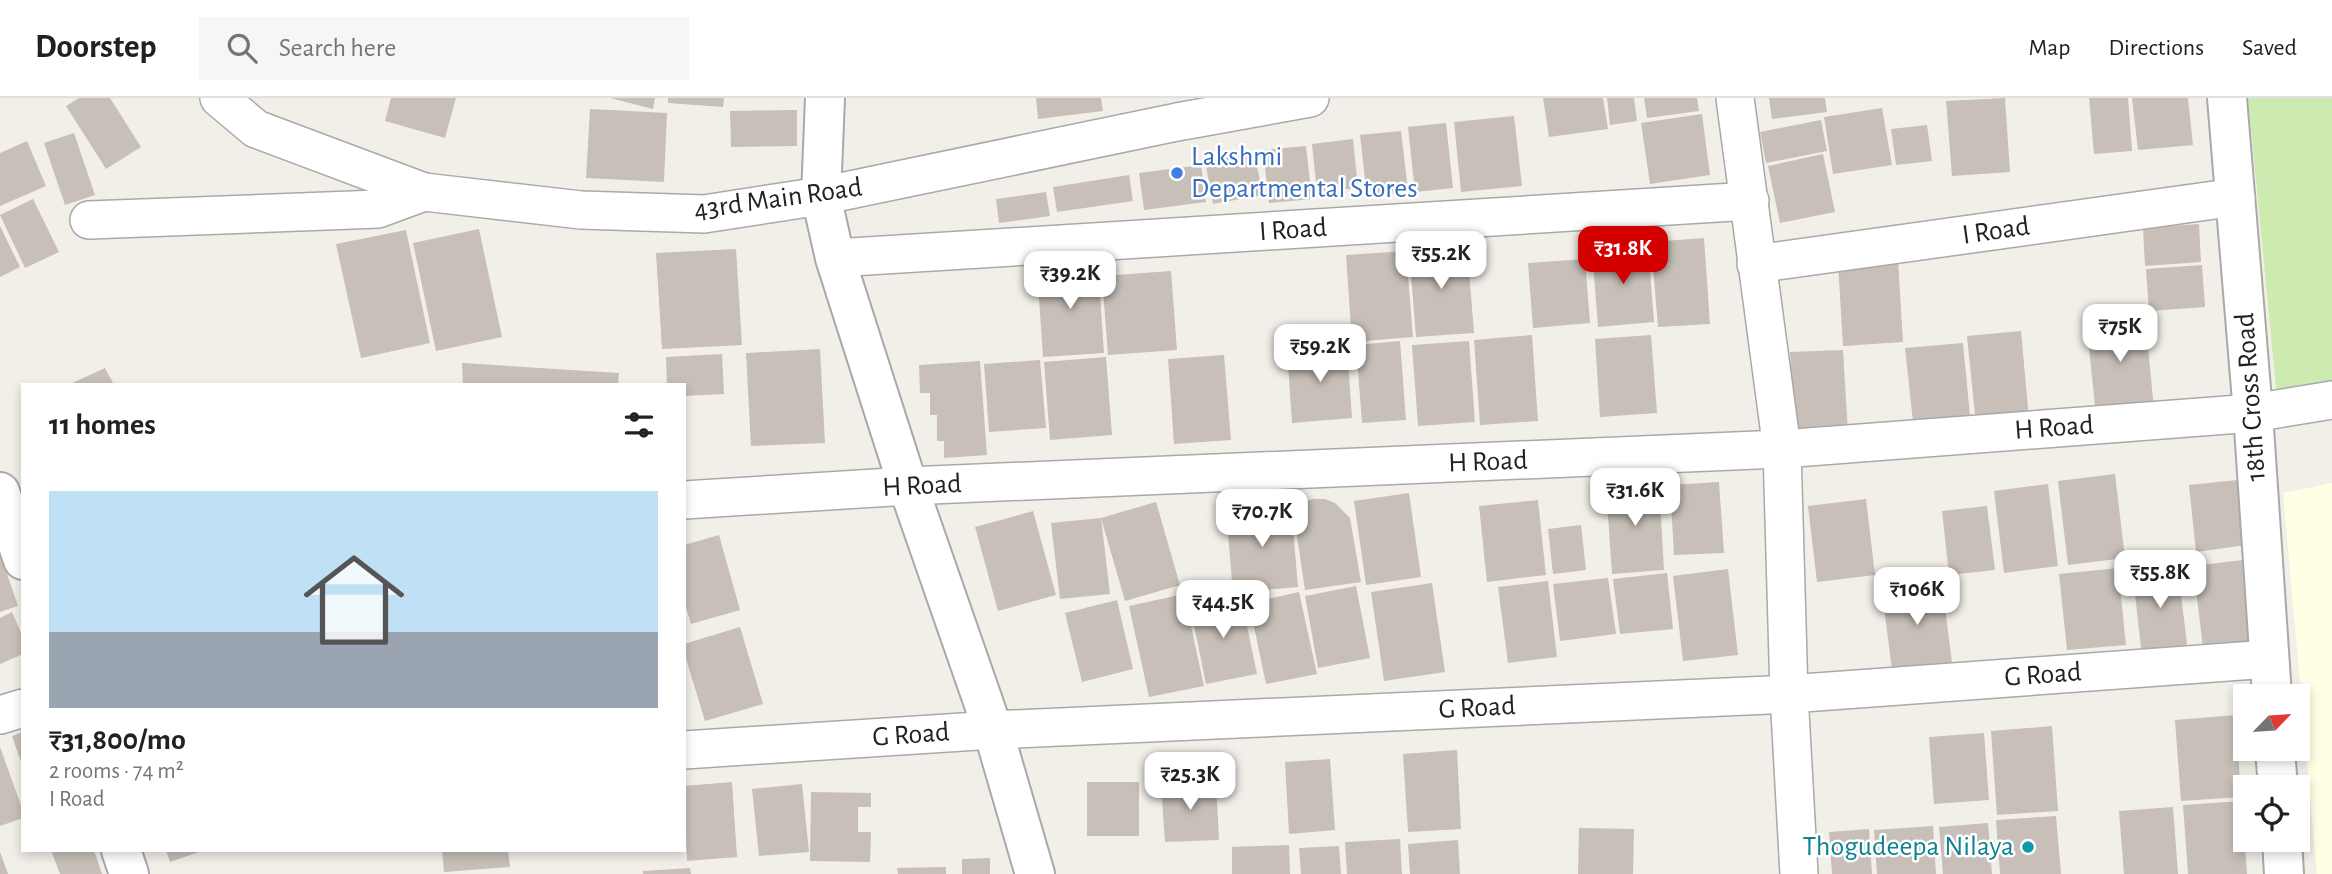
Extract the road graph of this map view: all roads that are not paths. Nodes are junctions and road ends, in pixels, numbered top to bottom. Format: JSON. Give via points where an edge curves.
{"nodes":[{"id":1,"x":219,"y":98,"type":"edge"},
{"id":2,"x":825,"y":98,"type":"edge"},
{"id":3,"x":1310,"y":98,"type":"edge"},
{"id":4,"x":1735,"y":98,"type":"edge"},
{"id":5,"x":2227,"y":98,"type":"edge"},
{"id":6,"x":424,"y":192,"type":"junction"},
{"id":7,"x":821,"y":196,"type":"junction"},
{"id":8,"x":2235,"y":197,"type":"junction"},
{"id":9,"x":1750,"y":201,"type":"junction"},
{"id":10,"x":89,"y":220,"type":"dead end"},
{"id":11,"x":835,"y":258,"type":"junction"},
{"id":12,"x":1756,"y":264,"type":"junction"},
{"id":13,"x":2332,"y":400,"type":"edge"},
{"id":14,"x":2253,"y":413,"type":"junction"},
{"id":15,"x":1782,"y":449,"type":"junction"},
{"id":16,"x":908,"y":486,"type":"junction"},
{"id":17,"x":0,"y":492,"type":"edge"},
{"id":18,"x":686,"y":500,"type":"edge"},
{"id":19,"x":21,"y":554,"type":"edge"},
{"id":20,"x":2269,"y":659,"type":"junction"},
{"id":21,"x":2271,"y":684,"type":"edge"},
{"id":22,"x":1789,"y":694,"type":"junction"},
{"id":23,"x":21,"y":709,"type":"edge"},
{"id":24,"x":0,"y":715,"type":"edge"},
{"id":25,"x":992,"y":730,"type":"junction"},
{"id":26,"x":686,"y":751,"type":"edge"},
{"id":27,"x":122,"y":852,"type":"edge"},
{"id":28,"x":2283,"y":852,"type":"edge"},
{"id":29,"x":129,"y":874,"type":"edge"},
{"id":30,"x":1035,"y":874,"type":"edge"},
{"id":31,"x":1799,"y":874,"type":"edge"},
{"id":32,"x":2284,"y":874,"type":"edge"}],
"edges":[{"from":1,"to":6,"type":"street","name":"43rd Main Road","via":[[256,129]]},
{"from":2,"to":7,"type":"street"},
{"from":3,"to":7,"type":"street","name":"43rd Main Road"},
{"from":4,"to":9,"type":"street"},
{"from":5,"to":8,"type":"street","name":"18th Cross Road"},
{"from":6,"to":7,"type":"street","name":"43rd Main Road","via":[[581,210],[704,214]]},
{"from":6,"to":10,"type":"street","via":[[378,209]]},
{"from":7,"to":11,"type":"street"},
{"from":8,"to":12,"type":"street","name":"I Road"},
{"from":8,"to":14,"type":"street","name":"18th Cross Road"},
{"from":9,"to":11,"type":"street","name":"I Road"},
{"from":9,"to":12,"type":"street"},
{"from":11,"to":16,"type":"street"},
{"from":12,"to":15,"type":"street"},
{"from":13,"to":14,"type":"street","name":"H Road"},
{"from":14,"to":15,"type":"street","name":"H Road"},
{"from":14,"to":20,"type":"street","name":"18th Cross Road"},
{"from":15,"to":16,"type":"street","name":"H Road"},
{"from":15,"to":22,"type":"street"},
{"from":16,"to":18,"type":"street","name":"H Road"},
{"from":16,"to":25,"type":"street"},
{"from":17,"to":19,"type":"street"},
{"from":20,"to":21,"type":"street","name":"18th Cross Road"},
{"from":20,"to":22,"type":"street","name":"G Road"},
{"from":22,"to":25,"type":"street","name":"G Road"},
{"from":22,"to":31,"type":"street"},
{"from":23,"to":24,"type":"street"},
{"from":25,"to":26,"type":"street","name":"G Road"},
{"from":25,"to":30,"type":"street"},
{"from":27,"to":29,"type":"street"},
{"from":28,"to":32,"type":"street"}]}
